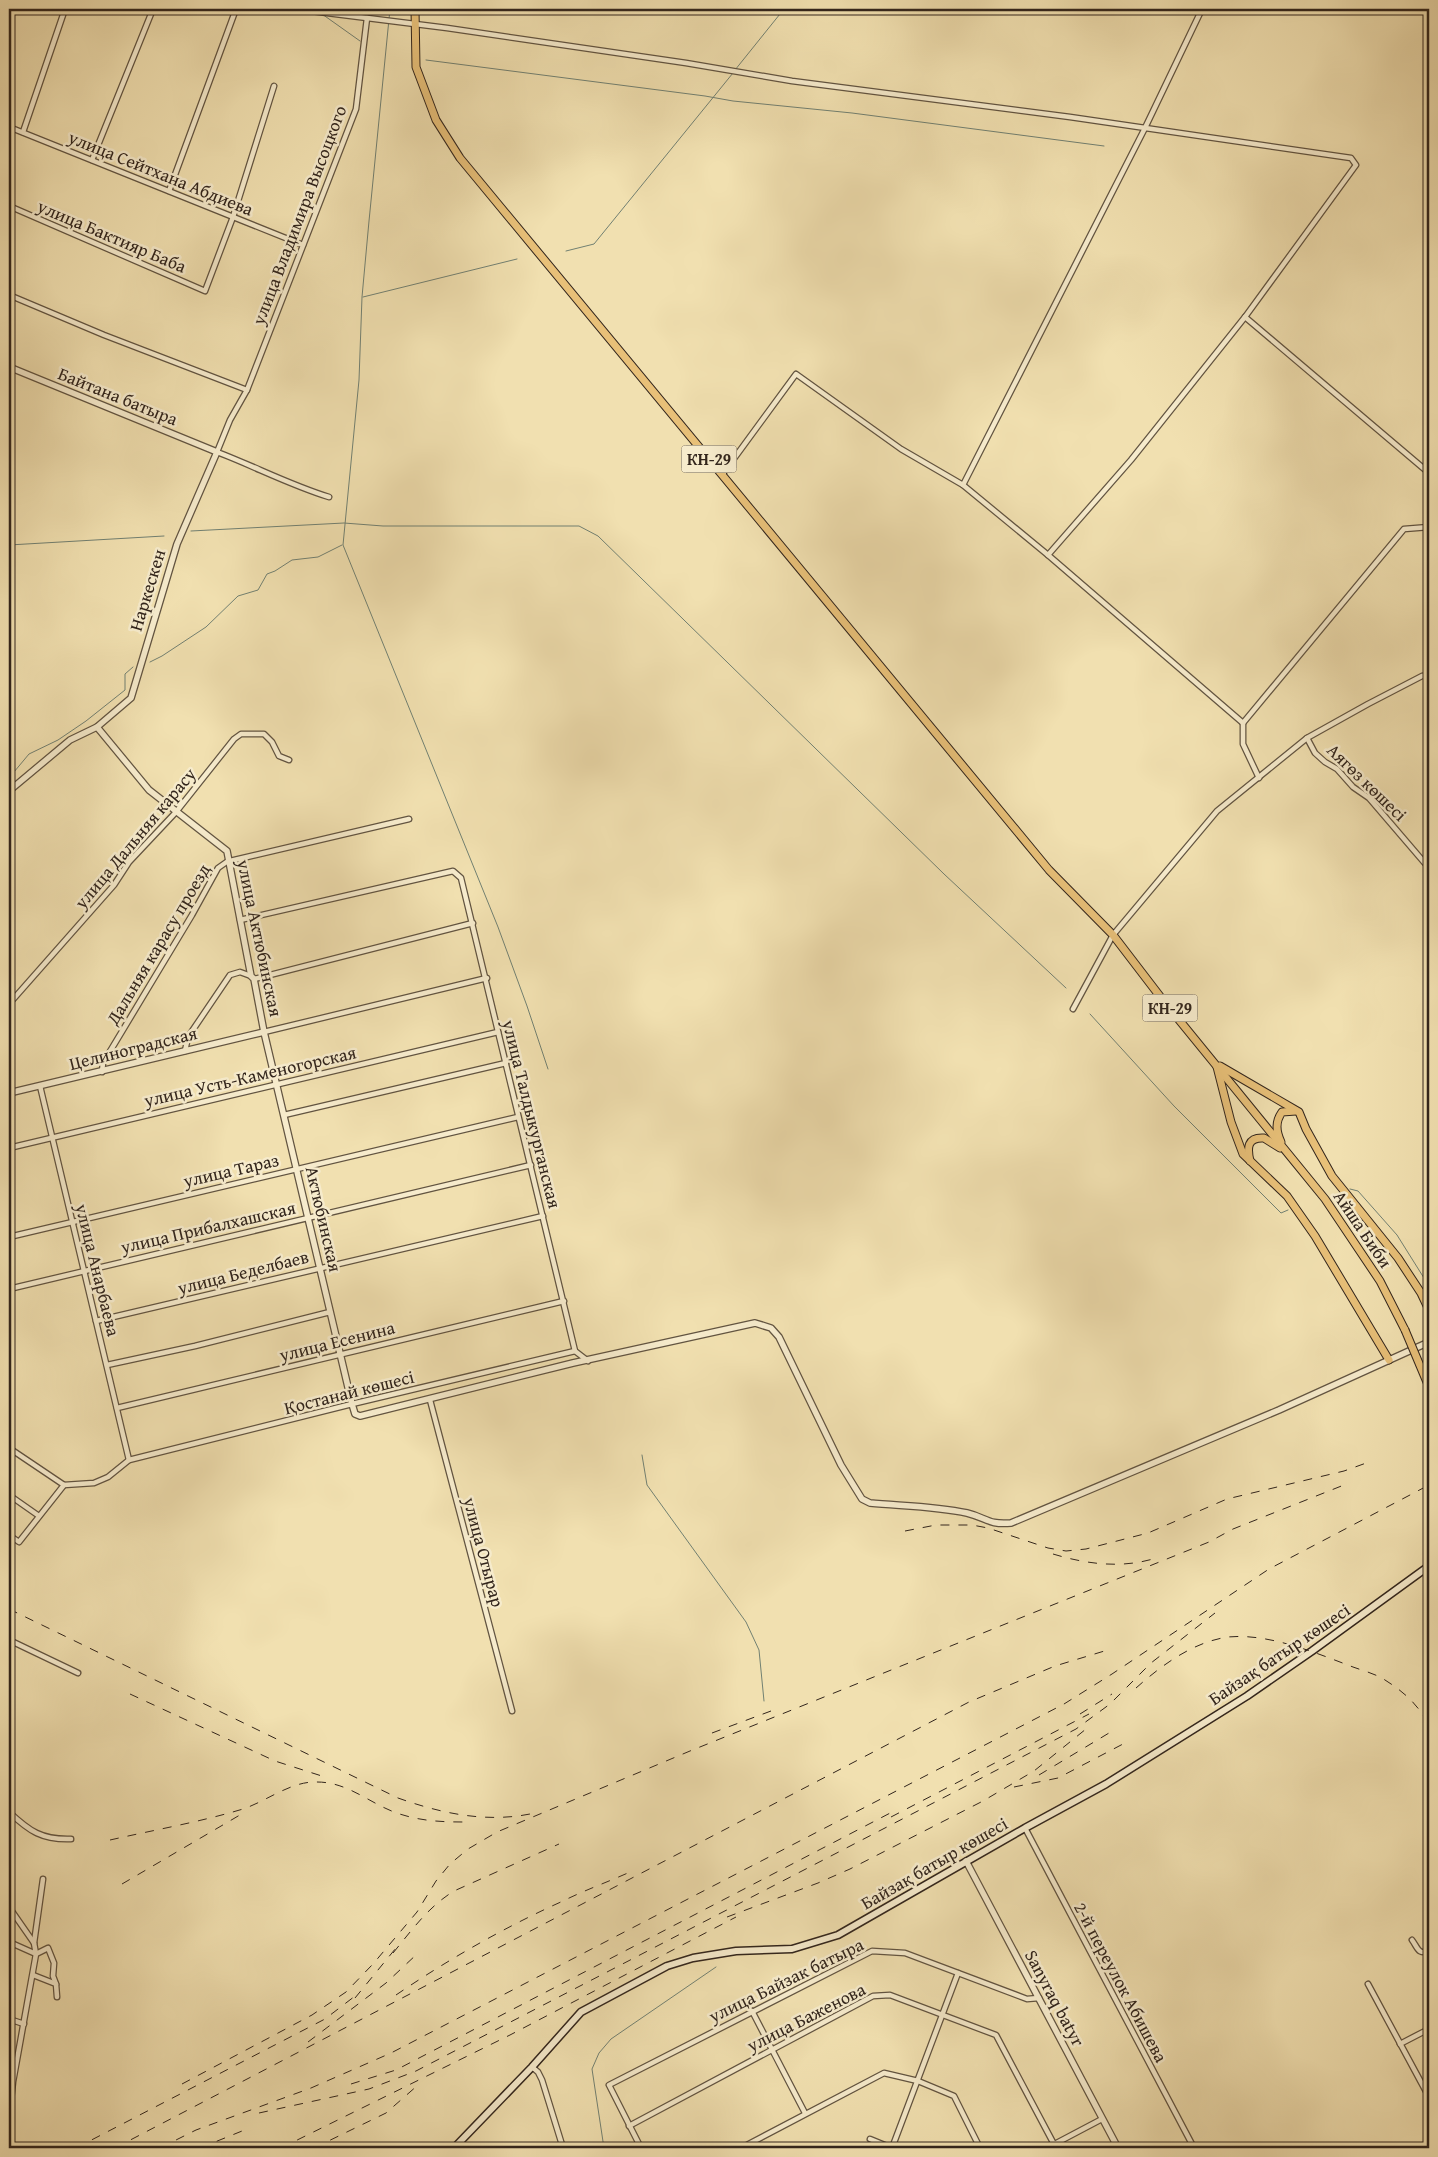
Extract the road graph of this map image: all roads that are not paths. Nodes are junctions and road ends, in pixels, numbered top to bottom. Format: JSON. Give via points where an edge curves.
{"nodes":[{"id":1,"x":65,"y":9,"type":"edge"},
{"id":2,"x":153,"y":9,"type":"edge"},
{"id":3,"x":236,"y":9,"type":"edge"},
{"id":4,"x":295,"y":9,"type":"edge"},
{"id":5,"x":415,"y":9,"type":"edge"},
{"id":6,"x":1202,"y":9,"type":"edge"},
{"id":7,"x":367,"y":18,"type":"junction"},
{"id":8,"x":414,"y":25,"type":"junction"},
{"id":9,"x":274,"y":86,"type":"dead end"},
{"id":10,"x":9,"y":126,"type":"edge"},
{"id":11,"x":1144,"y":130,"type":"junction"},
{"id":12,"x":22,"y":132,"type":"junction"},
{"id":13,"x":92,"y":160,"type":"junction"},
{"id":14,"x":169,"y":191,"type":"junction"},
{"id":15,"x":9,"y":206,"type":"edge"},
{"id":16,"x":233,"y":217,"type":"junction"},
{"id":17,"x":303,"y":245,"type":"junction"},
{"id":18,"x":9,"y":295,"type":"edge"},
{"id":19,"x":1245,"y":317,"type":"junction"},
{"id":20,"x":9,"y":367,"type":"edge"},
{"id":21,"x":246,"y":390,"type":"junction"},
{"id":22,"x":217,"y":452,"type":"junction"},
{"id":23,"x":1429,"y":473,"type":"edge"},
{"id":24,"x":722,"y":475,"type":"junction"},
{"id":25,"x":963,"y":485,"type":"junction"},
{"id":26,"x":328,"y":497,"type":"dead end"},
{"id":27,"x":1429,"y":527,"type":"edge"},
{"id":28,"x":1048,"y":554,"type":"junction"},
{"id":29,"x":1429,"y":675,"type":"edge"},
{"id":30,"x":1243,"y":722,"type":"junction"},
{"id":31,"x":97,"y":727,"type":"junction"},
{"id":32,"x":1307,"y":738,"type":"junction"},
{"id":33,"x":289,"y":760,"type":"dead end"},
{"id":34,"x":1258,"y":778,"type":"junction"},
{"id":35,"x":10,"y":788,"type":"edge"},
{"id":36,"x":176,"y":812,"type":"junction"},
{"id":37,"x":409,"y":819,"type":"dead end"},
{"id":38,"x":229,"y":861,"type":"junction"},
{"id":39,"x":1429,"y":868,"type":"edge"},
{"id":40,"x":240,"y":920,"type":"junction"},
{"id":41,"x":473,"y":923,"type":"junction"},
{"id":42,"x":1113,"y":935,"type":"junction"},
{"id":43,"x":252,"y":977,"type":"junction"},
{"id":44,"x":486,"y":978,"type":"junction"},
{"id":45,"x":9,"y":1004,"type":"edge"},
{"id":46,"x":1073,"y":1009,"type":"dead end"},
{"id":47,"x":264,"y":1032,"type":"junction"},
{"id":48,"x":498,"y":1032,"type":"junction"},
{"id":49,"x":185,"y":1051,"type":"junction"},
{"id":50,"x":506,"y":1063,"type":"junction"},
{"id":51,"x":1216,"y":1063,"type":"junction"},
{"id":52,"x":102,"y":1072,"type":"junction"},
{"id":53,"x":276,"y":1084,"type":"junction"},
{"id":54,"x":40,"y":1086,"type":"junction"},
{"id":55,"x":9,"y":1093,"type":"edge"},
{"id":56,"x":1299,"y":1112,"type":"junction"},
{"id":57,"x":284,"y":1115,"type":"junction"},
{"id":58,"x":518,"y":1116,"type":"junction"},
{"id":59,"x":52,"y":1137,"type":"junction"},
{"id":60,"x":9,"y":1148,"type":"edge"},
{"id":61,"x":1285,"y":1152,"type":"junction"},
{"id":62,"x":1250,"y":1161,"type":"junction"},
{"id":63,"x":530,"y":1165,"type":"junction"},
{"id":64,"x":297,"y":1169,"type":"junction"},
{"id":65,"x":543,"y":1216,"type":"junction"},
{"id":66,"x":308,"y":1218,"type":"junction"},
{"id":67,"x":73,"y":1222,"type":"junction"},
{"id":68,"x":9,"y":1237,"type":"edge"},
{"id":69,"x":320,"y":1267,"type":"junction"},
{"id":70,"x":84,"y":1270,"type":"junction"},
{"id":71,"x":9,"y":1289,"type":"edge"},
{"id":72,"x":564,"y":1301,"type":"junction"},
{"id":73,"x":1429,"y":1310,"type":"edge"},
{"id":74,"x":330,"y":1312,"type":"junction"},
{"id":75,"x":96,"y":1321,"type":"junction"},
{"id":76,"x":1429,"y":1342,"type":"edge"},
{"id":77,"x":575,"y":1351,"type":"junction"},
{"id":78,"x":341,"y":1355,"type":"junction"},
{"id":79,"x":1389,"y":1360,"type":"junction"},
{"id":80,"x":588,"y":1361,"type":"junction"},
{"id":81,"x":108,"y":1365,"type":"junction"},
{"id":82,"x":1429,"y":1387,"type":"edge"},
{"id":83,"x":430,"y":1400,"type":"junction"},
{"id":84,"x":352,"y":1404,"type":"junction"},
{"id":85,"x":117,"y":1408,"type":"junction"},
{"id":86,"x":9,"y":1448,"type":"edge"},
{"id":87,"x":129,"y":1460,"type":"junction"},
{"id":88,"x":64,"y":1485,"type":"junction"},
{"id":89,"x":9,"y":1495,"type":"edge"},
{"id":90,"x":39,"y":1516,"type":"junction"},
{"id":91,"x":9,"y":1535,"type":"edge"},
{"id":92,"x":1429,"y":1566,"type":"edge"},
{"id":93,"x":9,"y":1640,"type":"edge"},
{"id":94,"x":78,"y":1673,"type":"dead end"},
{"id":95,"x":512,"y":1711,"type":"dead end"},
{"id":96,"x":9,"y":1812,"type":"edge"},
{"id":97,"x":1025,"y":1828,"type":"junction"},
{"id":98,"x":71,"y":1839,"type":"dead end"},
{"id":99,"x":966,"y":1861,"type":"junction"},
{"id":100,"x":44,"y":1879,"type":"dead end"},
{"id":101,"x":9,"y":1907,"type":"edge"},
{"id":102,"x":1412,"y":1940,"type":"dead end"},
{"id":103,"x":9,"y":1942,"type":"edge"},
{"id":104,"x":34,"y":1943,"type":"junction"},
{"id":105,"x":1429,"y":1951,"type":"edge"},
{"id":106,"x":36,"y":1954,"type":"junction"},
{"id":107,"x":958,"y":1973,"type":"junction"},
{"id":108,"x":33,"y":1975,"type":"junction"},
{"id":109,"x":56,"y":1984,"type":"junction"},
{"id":110,"x":1368,"y":1984,"type":"dead end"},
{"id":111,"x":57,"y":1997,"type":"dead end"},
{"id":112,"x":1039,"y":1998,"type":"junction"},
{"id":113,"x":752,"y":2011,"type":"junction"},
{"id":114,"x":943,"y":2015,"type":"junction"},
{"id":115,"x":9,"y":2018,"type":"edge"},
{"id":116,"x":24,"y":2024,"type":"junction"},
{"id":117,"x":1429,"y":2029,"type":"edge"},
{"id":118,"x":1400,"y":2044,"type":"junction"},
{"id":119,"x":772,"y":2050,"type":"junction"},
{"id":120,"x":532,"y":2067,"type":"junction"},
{"id":121,"x":918,"y":2080,"type":"junction"},
{"id":122,"x":11,"y":2082,"type":"edge"},
{"id":123,"x":1429,"y":2097,"type":"edge"},
{"id":124,"x":805,"y":2113,"type":"junction"},
{"id":125,"x":9,"y":2118,"type":"edge"},
{"id":126,"x":1102,"y":2119,"type":"junction"},
{"id":127,"x":629,"y":2126,"type":"junction"},
{"id":128,"x":870,"y":2139,"type":"dead end"},
{"id":129,"x":1055,"y":2147,"type":"edge"},
{"id":130,"x":454,"y":2148,"type":"edge"},
{"id":131,"x":563,"y":2148,"type":"edge"},
{"id":132,"x":641,"y":2148,"type":"edge"},
{"id":133,"x":741,"y":2148,"type":"edge"},
{"id":134,"x":892,"y":2148,"type":"edge"},
{"id":135,"x":980,"y":2148,"type":"edge"},
{"id":136,"x":1048,"y":2148,"type":"edge"},
{"id":137,"x":1118,"y":2148,"type":"edge"},
{"id":138,"x":1194,"y":2148,"type":"edge"}],
"edges":[{"from":1,"to":12,"type":"street"},
{"from":2,"to":13,"type":"street"},
{"from":3,"to":14,"type":"street"},
{"from":4,"to":7,"type":"street"},
{"from":5,"to":8,"type":"main road","number":"КН-29"},
{"from":6,"to":11,"type":"street"},
{"from":7,"to":8,"type":"street"},
{"from":7,"to":17,"type":"street","name":"улица Владимира Высоцкого","via":[[356,109]]},
{"from":8,"to":11,"type":"street"},
{"from":8,"to":24,"type":"main road","number":"КН-29","via":[[416,67],[436,120],[460,158]]},
{"from":9,"to":16,"type":"street"},
{"from":10,"to":12,"type":"street","name":"улица Сейтхана Абдиева"},
{"from":11,"to":19,"type":"street","via":[[1351,158],[1356,164]]},
{"from":11,"to":25,"type":"street"},
{"from":12,"to":13,"type":"street","name":"улица Сейтхана Абдиева"},
{"from":13,"to":14,"type":"street","name":"улица Сейтхана Абдиева"},
{"from":14,"to":16,"type":"street","name":"улица Сейтхана Абдиева"},
{"from":15,"to":16,"type":"street","name":"улица Бактияр Баба","via":[[205,291]]},
{"from":16,"to":17,"type":"street","name":"улица Сейтхана Абдиева"},
{"from":17,"to":21,"type":"street","name":"улица Владимира Высоцкого"},
{"from":18,"to":21,"type":"street"},
{"from":19,"to":23,"type":"street"},
{"from":19,"to":28,"type":"street","via":[[1131,460]]},
{"from":20,"to":22,"type":"street","name":"Байтана батыра"},
{"from":21,"to":22,"type":"street","name":"улица Владимира Высоцкого"},
{"from":22,"to":26,"type":"street"},
{"from":22,"to":31,"type":"street","name":"Наркескен","via":[[176,544],[131,698]]},
{"from":24,"to":25,"type":"street","via":[[796,374],[901,449]]},
{"from":24,"to":42,"type":"main road","number":"КН-29","via":[[1049,870]]},
{"from":25,"to":28,"type":"street"},
{"from":27,"to":30,"type":"street","via":[[1404,529]]},
{"from":28,"to":30,"type":"street"},
{"from":29,"to":32,"type":"street"},
{"from":30,"to":34,"type":"street","via":[[1243,744]]},
{"from":31,"to":35,"type":"street","name":"Наркескен","via":[[70,740]]},
{"from":31,"to":36,"type":"street","name":"улица Актюбинская","via":[[149,790]]},
{"from":32,"to":34,"type":"street"},
{"from":32,"to":39,"type":"street","name":"Аягөз көшесі","via":[[1315,753],[1368,798]]},
{"from":33,"to":36,"type":"street","name":"улица Дальняя карасу","via":[[279,756],[264,734],[241,734]]},
{"from":34,"to":42,"type":"street","via":[[1217,811]]},
{"from":36,"to":38,"type":"street","name":"улица Актюбинская","via":[[228,851]]},
{"from":36,"to":45,"type":"street","name":"улица Дальняя карасу"},
{"from":37,"to":38,"type":"street","name":"Дальняя карасу проезд"},
{"from":38,"to":40,"type":"street","name":"улица Актюбинская"},
{"from":38,"to":52,"type":"street","name":"Дальняя карасу проезд","via":[[218,868],[103,1063]]},
{"from":40,"to":41,"type":"street","name":"улица Талдыкурганская","via":[[453,871],[461,878]]},
{"from":40,"to":43,"type":"street","name":"улица Актюбинская"},
{"from":41,"to":43,"type":"street"},
{"from":41,"to":44,"type":"street","name":"улица Талдыкурганская"},
{"from":42,"to":46,"type":"street"},
{"from":42,"to":51,"type":"main road","number":"КН-29"},
{"from":43,"to":47,"type":"street","name":"улица Актюбинская"},
{"from":43,"to":49,"type":"street","via":[[240,972],[230,975],[188,1038]]},
{"from":44,"to":47,"type":"street"},
{"from":44,"to":48,"type":"street","name":"улица Талдыкурганская"},
{"from":47,"to":49,"type":"street","name":"Целиноградская"},
{"from":47,"to":53,"type":"street","name":"Актюбинская"},
{"from":48,"to":50,"type":"street","name":"улица Талдыкурганская"},
{"from":48,"to":53,"type":"street","name":"улица Усть-Каменогорская"},
{"from":49,"to":52,"type":"street","name":"Целиноградская"},
{"from":50,"to":57,"type":"street"},
{"from":50,"to":58,"type":"street","name":"улица Талдыкурганская"},
{"from":51,"to":56,"type":"main road"},
{"from":51,"to":61,"type":"main road","number":"КН-29"},
{"from":51,"to":62,"type":"main road","via":[[1231,1122],[1243,1154]]},
{"from":52,"to":54,"type":"street","name":"Целиноградская"},
{"from":53,"to":57,"type":"street","name":"Актюбинская"},
{"from":53,"to":59,"type":"street","name":"улица Усть-Каменогорская"},
{"from":54,"to":55,"type":"street","name":"Целиноградская"},
{"from":54,"to":59,"type":"street","name":"улица Анарбаева"},
{"from":56,"to":61,"type":"main road","via":[[1282,1112],[1277,1118],[1277,1133]]},
{"from":56,"to":73,"type":"main road","via":[[1332,1176],[1398,1258]]},
{"from":57,"to":64,"type":"street","name":"Актюбинская"},
{"from":58,"to":63,"type":"street","name":"улица Талдыкурганская"},
{"from":58,"to":64,"type":"street","name":"улица Тараз"},
{"from":59,"to":60,"type":"street","name":"улица Усть-Каменогорская"},
{"from":59,"to":67,"type":"street","name":"улица Анарбаева"},
{"from":61,"to":62,"type":"main road","via":[[1258,1137],[1249,1143],[1247,1149]]},
{"from":61,"to":82,"type":"main road","name":"Айша Биби","number":"КН-29","bridge":true,"via":[[1325,1199],[1380,1282]]},
{"from":62,"to":79,"type":"main road","via":[[1287,1196],[1315,1236]]},
{"from":63,"to":65,"type":"street","name":"улица Талдыкурганская"},
{"from":63,"to":66,"type":"street","name":"улица Прибалхашская"},
{"from":64,"to":66,"type":"street","name":"Актюбинская"},
{"from":64,"to":67,"type":"street","name":"улица Тараз"},
{"from":65,"to":69,"type":"street","name":"улица Беделбаев"},
{"from":65,"to":72,"type":"street","name":"улица Талдыкурганская"},
{"from":66,"to":69,"type":"street","name":"Актюбинская"},
{"from":66,"to":70,"type":"street","name":"улица Прибалхашская"},
{"from":67,"to":68,"type":"street","name":"улица Тараз"},
{"from":67,"to":70,"type":"street","name":"улица Анарбаева"},
{"from":69,"to":74,"type":"street","name":"Актюбинская"},
{"from":69,"to":75,"type":"street","name":"улица Беделбаев"},
{"from":70,"to":71,"type":"street","name":"улица Прибалхашская"},
{"from":70,"to":75,"type":"street","name":"улица Анарбаева"},
{"from":72,"to":77,"type":"street","name":"улица Талдыкурганская"},
{"from":72,"to":78,"type":"street","name":"улица Есенина"},
{"from":74,"to":78,"type":"street","name":"Актюбинская"},
{"from":74,"to":81,"type":"street","name":"улица Есенина"},
{"from":75,"to":81,"type":"street","name":"улица Анарбаева"},
{"from":76,"to":79,"type":"street"},
{"from":77,"to":80,"type":"street"},
{"from":77,"to":84,"type":"street","name":"Қостанай көшесі"},
{"from":78,"to":84,"type":"street","name":"Актюбинская"},
{"from":78,"to":85,"type":"street","name":"улица Есенина"},
{"from":79,"to":80,"type":"street","via":[[1011,1523],[995,1524],[968,1514],[870,1503],[862,1499],[841,1465],[779,1337],[771,1328],[755,1323]]},
{"from":80,"to":83,"type":"street"},
{"from":81,"to":85,"type":"street","name":"улица Анарбаева"},
{"from":83,"to":84,"type":"street","name":"Актюбинская","via":[[365,1416],[355,1414]]},
{"from":83,"to":95,"type":"street","name":"улица Отырар"},
{"from":84,"to":87,"type":"street","name":"Қостанай көшесі"},
{"from":85,"to":87,"type":"street","name":"улица Анарбаева"},
{"from":86,"to":88,"type":"street"},
{"from":87,"to":88,"type":"street","via":[[108,1477],[94,1483]]},
{"from":88,"to":90,"type":"street"},
{"from":89,"to":90,"type":"street"},
{"from":90,"to":91,"type":"street","via":[[19,1542]]},
{"from":92,"to":97,"type":"main road","name":"Байзақ батыр көшесі","via":[[1247,1696],[1106,1784]]},
{"from":93,"to":94,"type":"street"},
{"from":96,"to":98,"type":"street","via":[[40,1836],[53,1840]]},
{"from":97,"to":99,"type":"main road","name":"Байзақ батыр көшесі"},
{"from":97,"to":138,"type":"street","name":"2-й переулок Абишева"},
{"from":99,"to":112,"type":"street","name":"Sanyraq batyr"},
{"from":99,"to":120,"type":"main road","name":"Байзақ батыр көшесі","via":[[838,1935],[792,1949],[736,1951],[667,1966],[581,2012]]},
{"from":100,"to":104,"type":"street"},
{"from":101,"to":104,"type":"street"},
{"from":102,"to":105,"type":"street","via":[[1419,1951]]},
{"from":103,"to":106,"type":"street"},
{"from":104,"to":106,"type":"street"},
{"from":106,"to":108,"type":"street"},
{"from":106,"to":109,"type":"street","via":[[48,1948],[54,1963]]},
{"from":107,"to":112,"type":"street","name":"улица Байзак батыра","via":[[1027,1999]]},
{"from":107,"to":113,"type":"street","name":"улица Байзак батыра","via":[[905,1953],[872,1951]]},
{"from":107,"to":114,"type":"street"},
{"from":108,"to":109,"type":"street"},
{"from":108,"to":116,"type":"street"},
{"from":109,"to":111,"type":"street"},
{"from":110,"to":118,"type":"street"},
{"from":112,"to":126,"type":"street","name":"Sanyraq batyr"},
{"from":113,"to":119,"type":"street"},
{"from":113,"to":127,"type":"street","name":"улица Байзак батыра","via":[[609,2085]]},
{"from":114,"to":119,"type":"street","name":"улица Баженова","via":[[890,1995],[873,1996]]},
{"from":114,"to":121,"type":"street"},
{"from":114,"to":129,"type":"street","name":"улица Баженова","via":[[996,2034]]},
{"from":115,"to":116,"type":"street"},
{"from":116,"to":122,"type":"street"},
{"from":117,"to":118,"type":"street"},
{"from":118,"to":123,"type":"street"},
{"from":119,"to":124,"type":"street"},
{"from":119,"to":127,"type":"street","name":"улица Баженова"},
{"from":120,"to":130,"type":"main road","name":"Байзақ батыр көшесі"},
{"from":120,"to":131,"type":"street","via":[[542,2080]]},
{"from":121,"to":124,"type":"street","via":[[884,2073]]},
{"from":121,"to":134,"type":"street"},
{"from":121,"to":135,"type":"street","via":[[954,2096]]},
{"from":122,"to":125,"type":"street"},
{"from":124,"to":133,"type":"street"},
{"from":126,"to":129,"type":"street"},
{"from":126,"to":137,"type":"street","name":"Sanyraq batyr"},
{"from":127,"to":132,"type":"street"},
{"from":128,"to":134,"type":"street"},
{"from":129,"to":136,"type":"street"}]}
